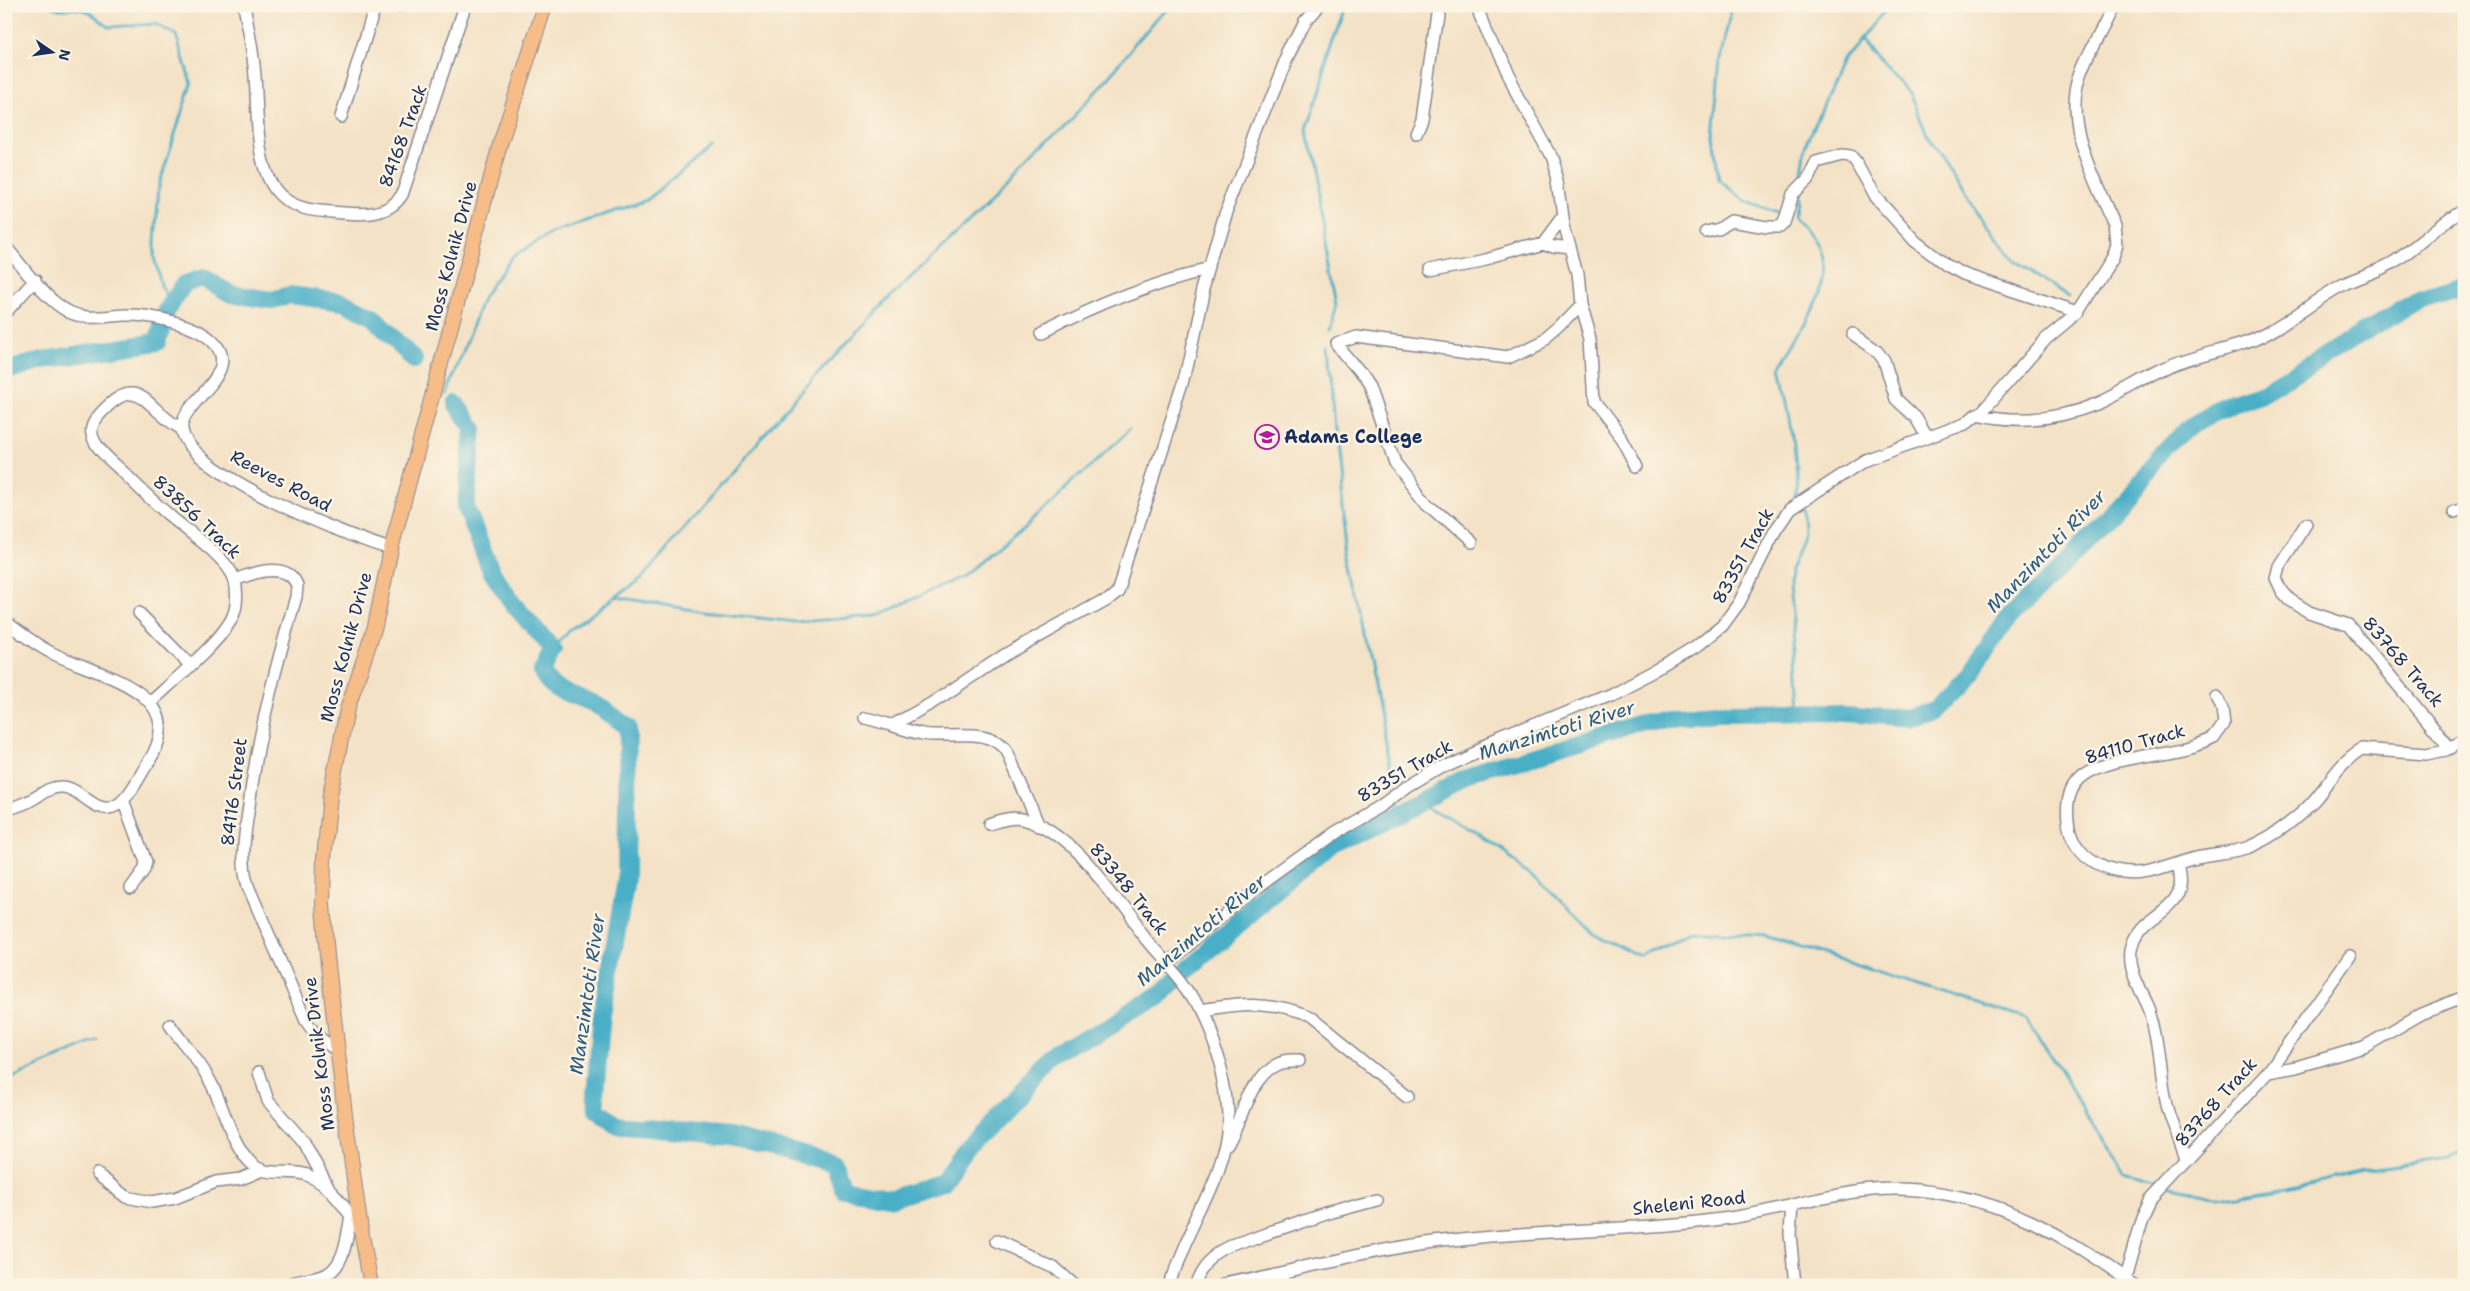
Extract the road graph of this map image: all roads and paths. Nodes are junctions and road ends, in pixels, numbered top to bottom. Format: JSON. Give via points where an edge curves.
{"nodes":[{"id":1,"x":244,"y":6,"type":"edge"},
{"id":2,"x":376,"y":6,"type":"edge"},
{"id":3,"x":402,"y":6,"type":"edge"},
{"id":4,"x":465,"y":6,"type":"edge"},
{"id":5,"x":545,"y":6,"type":"edge"},
{"id":6,"x":1318,"y":6,"type":"edge"},
{"id":7,"x":1438,"y":6,"type":"edge"},
{"id":8,"x":1479,"y":6,"type":"edge"},
{"id":9,"x":2113,"y":6,"type":"edge"},
{"id":10,"x":341,"y":117,"type":"dead end"},
{"id":11,"x":1416,"y":133,"type":"dead end"},
{"id":12,"x":2464,"y":210,"type":"edge"},
{"id":13,"x":1563,"y":216,"type":"junction"},
{"id":14,"x":1706,"y":232,"type":"dead end"},
{"id":15,"x":1542,"y":243,"type":"junction"},
{"id":16,"x":6,"y":247,"type":"edge"},
{"id":17,"x":1570,"y":249,"type":"junction"},
{"id":18,"x":1210,"y":269,"type":"junction"},
{"id":19,"x":1430,"y":270,"type":"dead end"},
{"id":20,"x":35,"y":280,"type":"junction"},
{"id":21,"x":1580,"y":305,"type":"junction"},
{"id":22,"x":6,"y":312,"type":"edge"},
{"id":23,"x":2078,"y":312,"type":"junction"},
{"id":24,"x":1041,"y":334,"type":"dead end"},
{"id":25,"x":1853,"y":334,"type":"dead end"},
{"id":26,"x":1977,"y":414,"type":"junction"},
{"id":27,"x":182,"y":429,"type":"junction"},
{"id":28,"x":1927,"y":437,"type":"junction"},
{"id":29,"x":1637,"y":466,"type":"dead end"},
{"id":30,"x":2306,"y":524,"type":"dead end"},
{"id":31,"x":1471,"y":543,"type":"dead end"},
{"id":32,"x":391,"y":549,"type":"junction"},
{"id":33,"x":234,"y":580,"type":"junction"},
{"id":34,"x":139,"y":613,"type":"dead end"},
{"id":35,"x":6,"y":622,"type":"edge"},
{"id":36,"x":190,"y":665,"type":"junction"},
{"id":37,"x":2217,"y":698,"type":"dead end"},
{"id":38,"x":150,"y":704,"type":"junction"},
{"id":39,"x":865,"y":718,"type":"dead end"},
{"id":40,"x":893,"y":725,"type":"junction"},
{"id":41,"x":2464,"y":740,"type":"edge"},
{"id":42,"x":2450,"y":748,"type":"junction"},
{"id":43,"x":123,"y":800,"type":"junction"},
{"id":44,"x":6,"y":810,"type":"edge"},
{"id":45,"x":989,"y":824,"type":"dead end"},
{"id":46,"x":1039,"y":826,"type":"junction"},
{"id":47,"x":2178,"y":863,"type":"junction"},
{"id":48,"x":132,"y":888,"type":"dead end"},
{"id":49,"x":2350,"y":956,"type":"dead end"},
{"id":50,"x":1171,"y":967,"type":"junction"},
{"id":51,"x":2464,"y":997,"type":"edge"},
{"id":52,"x":1200,"y":1011,"type":"junction"},
{"id":53,"x":170,"y":1025,"type":"dead end"},
{"id":54,"x":337,"y":1051,"type":"junction"},
{"id":55,"x":1300,"y":1060,"type":"dead end"},
{"id":56,"x":259,"y":1072,"type":"dead end"},
{"id":57,"x":2268,"y":1072,"type":"junction"},
{"id":58,"x":1407,"y":1097,"type":"dead end"},
{"id":59,"x":1223,"y":1152,"type":"junction"},
{"id":60,"x":2186,"y":1160,"type":"junction"},
{"id":61,"x":260,"y":1171,"type":"junction"},
{"id":62,"x":97,"y":1174,"type":"dead end"},
{"id":63,"x":330,"y":1192,"type":"junction"},
{"id":64,"x":1377,"y":1200,"type":"dead end"},
{"id":65,"x":1792,"y":1205,"type":"junction"},
{"id":66,"x":351,"y":1216,"type":"junction"},
{"id":67,"x":361,"y":1230,"type":"junction"},
{"id":68,"x":998,"y":1241,"type":"dead end"},
{"id":69,"x":2125,"y":1278,"type":"junction"},
{"id":70,"x":1792,"y":1282,"type":"edge"},
{"id":71,"x":286,"y":1285,"type":"edge"},
{"id":72,"x":372,"y":1285,"type":"edge"},
{"id":73,"x":1073,"y":1285,"type":"edge"},
{"id":74,"x":1169,"y":1285,"type":"edge"},
{"id":75,"x":1196,"y":1285,"type":"edge"},
{"id":76,"x":1226,"y":1285,"type":"edge"},
{"id":77,"x":2135,"y":1285,"type":"edge"}],
"edges":[{"from":1,"to":4,"type":"street","name":"84168 Track","via":[[254,66],[260,144],[271,183],[279,194],[300,207],[362,214],[385,210],[402,195]]},
{"from":2,"to":3,"type":"street"},
{"from":2,"to":10,"type":"street"},
{"from":5,"to":32,"type":"main road","name":"Moss Kolnik Drive","via":[[500,144]]},
{"from":6,"to":18,"type":"street","via":[[1306,20],[1287,58],[1226,212]]},
{"from":7,"to":11,"type":"street","via":[[1422,119]]},
{"from":8,"to":13,"type":"street","via":[[1508,78],[1551,156]]},
{"from":9,"to":23,"type":"street","name":"83351 Track","via":[[2080,73],[2076,101],[2085,155],[2115,226],[2117,244],[2113,258]]},
{"from":12,"to":26,"type":"street","via":[[2429,233],[2396,261],[2346,283],[2245,344],[2171,366],[2079,410],[2019,420]]},
{"from":13,"to":15,"type":"street"},
{"from":13,"to":17,"type":"street"},
{"from":14,"to":23,"type":"street","via":[[1731,221],[1780,227],[1792,194],[1808,179],[1814,164],[1845,155],[1853,159],[1874,196],[1915,242],[1946,265]]},
{"from":15,"to":17,"type":"street"},
{"from":15,"to":19,"type":"street"},
{"from":16,"to":20,"type":"street"},
{"from":17,"to":21,"type":"street"},
{"from":18,"to":24,"type":"street","via":[[1168,278],[1118,297]]},
{"from":18,"to":40,"type":"street","via":[[1182,386],[1117,589]]},
{"from":20,"to":22,"type":"street"},
{"from":20,"to":27,"type":"street","via":[[59,305],[77,315],[89,318],[151,317],[186,327],[210,340],[221,361],[219,373],[182,420]]},
{"from":21,"to":29,"type":"street","via":[[1590,339],[1594,402],[1622,438]]},
{"from":21,"to":31,"type":"street","via":[[1545,339],[1508,357],[1356,337],[1336,344],[1369,387],[1395,463],[1426,504]]},
{"from":23,"to":26,"type":"street","name":"83351 Track","via":[[2046,339],[1993,402]]},
{"from":25,"to":28,"type":"street","via":[[1876,350],[1884,360],[1896,399],[1916,418]]},
{"from":26,"to":28,"type":"street","name":"83351 Track","via":[[1965,424]]},
{"from":27,"to":32,"type":"street","name":"Reeves Road","via":[[186,441],[203,456],[262,495],[318,522]]},
{"from":27,"to":33,"type":"street","name":"83856 Track","via":[[169,423],[144,398],[131,393],[112,401],[91,429],[95,442],[107,456],[222,562]]},
{"from":28,"to":50,"type":"street","name":"83351 Track","via":[[1865,460],[1790,509],[1775,531],[1739,604],[1722,626],[1696,647],[1611,694],[1443,765],[1408,786],[1332,834],[1252,892]]},
{"from":30,"to":42,"type":"street","name":"83768 Track","via":[[2279,566],[2276,578],[2282,591],[2309,612],[2348,625]]},
{"from":32,"to":54,"type":"main road","name":"Moss Kolnik Drive","via":[[374,626],[347,710],[329,802],[323,905]]},
{"from":33,"to":36,"type":"street","name":"83856 Track","via":[[234,615],[219,636]]},
{"from":33,"to":54,"type":"street","name":"84116 Street","via":[[256,572],[274,572],[290,576],[297,585],[259,734],[247,819],[244,873],[306,1021],[316,1035]]},
{"from":34,"to":36,"type":"street"},
{"from":35,"to":38,"type":"street","via":[[53,654],[126,682],[144,695]]},
{"from":36,"to":38,"type":"street","name":"83856 Track"},
{"from":37,"to":47,"type":"street","name":"84110 Track","via":[[2224,724],[2214,738],[2092,770],[2076,783],[2068,799],[2071,835],[2084,856],[2093,863],[2120,873],[2137,873]]},
{"from":38,"to":43,"type":"street","via":[[161,726],[160,741]]},
{"from":39,"to":40,"type":"street"},
{"from":40,"to":46,"type":"street","via":[[921,734],[967,735],[1000,743],[1007,751]]},
{"from":41,"to":42,"type":"street"},
{"from":42,"to":47,"type":"street","via":[[2426,754],[2362,748],[2341,765],[2315,799],[2274,833],[2238,850]]},
{"from":43,"to":44,"type":"street","via":[[105,808],[62,787],[50,789]]},
{"from":43,"to":48,"type":"street","via":[[146,862]]},
{"from":45,"to":46,"type":"street","name":"83348 Track","via":[[1013,819]]},
{"from":46,"to":50,"type":"street","name":"83348 Track","via":[[1076,851]]},
{"from":47,"to":60,"type":"street","via":[[2182,879],[2179,894],[2143,927],[2132,946],[2130,957],[2132,972],[2154,1022],[2169,1112]]},
{"from":49,"to":57,"type":"street","name":"83768 Track"},
{"from":50,"to":52,"type":"street","name":"83348 Track","via":[[1188,988]]},
{"from":51,"to":57,"type":"street","via":[[2421,1014],[2364,1047]]},
{"from":52,"to":58,"type":"street","via":[[1266,1004],[1291,1010],[1309,1018]]},
{"from":52,"to":59,"type":"street","name":"83348 Track","via":[[1227,1095],[1227,1134]]},
{"from":53,"to":61,"type":"street","via":[[203,1068],[238,1143]]},
{"from":54,"to":67,"type":"main road","name":"Moss Kolnik Drive"},
{"from":55,"to":59,"type":"street","via":[[1278,1063],[1252,1089]]},
{"from":56,"to":63,"type":"street","via":[[268,1101],[304,1142]]},
{"from":57,"to":60,"type":"street","name":"83768 Track"},
{"from":59,"to":74,"type":"street","name":"83348 Track"},
{"from":60,"to":69,"type":"street","name":"83768 Track","via":[[2150,1200]]},
{"from":61,"to":62,"type":"street","via":[[241,1179],[220,1181],[175,1198],[152,1202],[126,1197]]},
{"from":61,"to":63,"type":"street","via":[[307,1175]]},
{"from":63,"to":66,"type":"street"},
{"from":64,"to":75,"type":"street","via":[[1325,1214],[1220,1251],[1205,1264]]},
{"from":65,"to":69,"type":"street","name":"Sheleni Road","via":[[1854,1191],[1884,1188],[1918,1190],[1982,1202],[2025,1216]]},
{"from":65,"to":70,"type":"street"},
{"from":65,"to":76,"type":"street","name":"Sheleni Road","via":[[1689,1223],[1528,1232],[1434,1242]]},
{"from":66,"to":67,"type":"street"},
{"from":66,"to":71,"type":"street","via":[[341,1257],[334,1269],[326,1275]]},
{"from":67,"to":72,"type":"main road","name":"Moss Kolnik Drive"},
{"from":68,"to":73,"type":"street","via":[[1053,1267]]},
{"from":69,"to":77,"type":"street","name":"Sheleni Road"}]}
